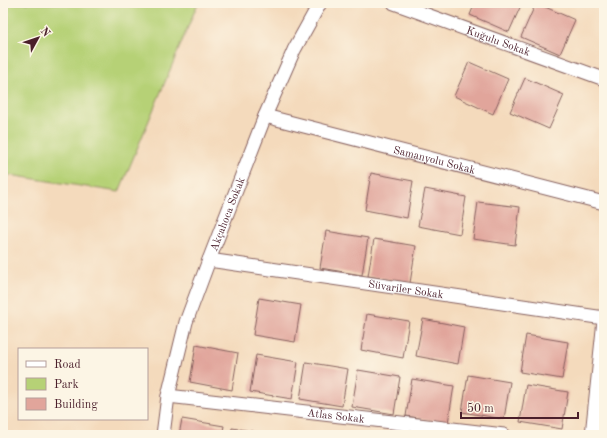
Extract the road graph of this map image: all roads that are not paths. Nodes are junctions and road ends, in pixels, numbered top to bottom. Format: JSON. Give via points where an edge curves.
{"nodes":[{"id":1,"x":320,"y":3,"type":"edge"},
{"id":2,"x":394,"y":3,"type":"edge"},
{"id":3,"x":604,"y":79,"type":"edge"},
{"id":4,"x":265,"y":116,"type":"junction"},
{"id":5,"x":604,"y":203,"type":"edge"},
{"id":6,"x":209,"y":260,"type":"junction"},
{"id":7,"x":604,"y":319,"type":"edge"},
{"id":8,"x":168,"y":396,"type":"junction"},
{"id":9,"x":163,"y":435,"type":"edge"},
{"id":10,"x":504,"y":435,"type":"edge"},
{"id":11,"x":592,"y":435,"type":"edge"}],
"edges":[{"from":1,"to":4,"type":"street","name":"Akçahoca Sokak","via":[[294,50]]},
{"from":2,"to":3,"type":"street","name":"Kuğulu Sokak"},
{"from":4,"to":5,"type":"street","name":"Samanyolu Sokak"},
{"from":4,"to":6,"type":"street","name":"Akçahoca Sokak"},
{"from":6,"to":7,"type":"street","name":"Süvariler Sokak"},
{"from":6,"to":8,"type":"street","name":"Akçahoca Sokak","via":[[186,322]]},
{"from":7,"to":11,"type":"street"},
{"from":8,"to":9,"type":"street","name":"Akçahoca Sokak"},
{"from":8,"to":10,"type":"street","name":"Atlas Sokak"}]}
